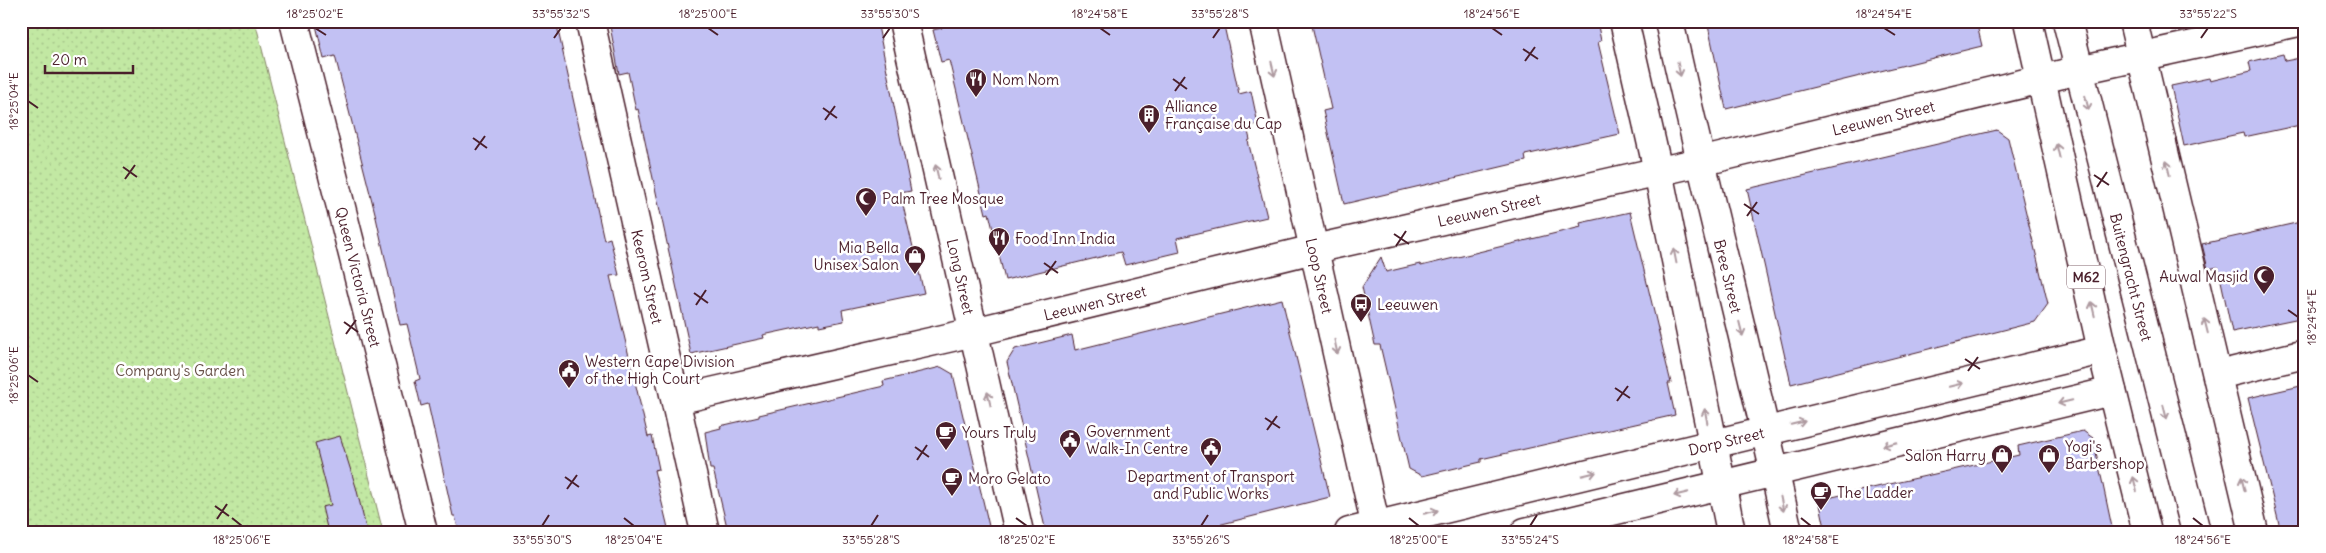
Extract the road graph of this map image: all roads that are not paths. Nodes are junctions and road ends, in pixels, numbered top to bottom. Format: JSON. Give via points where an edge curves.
{"nodes":[{"id":1,"x":294,"y":21,"type":"edge"},
{"id":2,"x":590,"y":21,"type":"edge"},
{"id":3,"x":903,"y":21,"type":"edge"},
{"id":4,"x":1263,"y":21,"type":"edge"},
{"id":5,"x":1624,"y":21,"type":"edge"},
{"id":6,"x":1669,"y":21,"type":"edge"},
{"id":7,"x":2028,"y":21,"type":"edge"},
{"id":8,"x":2067,"y":21,"type":"edge"},
{"id":9,"x":2133,"y":21,"type":"edge"},
{"id":10,"x":2303,"y":21,"type":"edge"},
{"id":11,"x":2142,"y":56,"type":"junction"},
{"id":12,"x":2079,"y":70,"type":"junction"},
{"id":13,"x":2042,"y":80,"type":"junction"},
{"id":14,"x":1700,"y":162,"type":"junction"},
{"id":15,"x":1658,"y":171,"type":"junction"},
{"id":16,"x":1314,"y":249,"type":"junction"},
{"id":17,"x":974,"y":332,"type":"junction"},
{"id":18,"x":2102,"y":350,"type":"junction"},
{"id":19,"x":2305,"y":354,"type":"edge"},
{"id":20,"x":2218,"y":375,"type":"junction"},
{"id":21,"x":2112,"y":391,"type":"junction"},
{"id":22,"x":676,"y":400,"type":"junction"},
{"id":23,"x":1766,"y":431,"type":"junction"},
{"id":24,"x":1712,"y":444,"type":"junction"},
{"id":25,"x":1775,"y":472,"type":"junction"},
{"id":26,"x":1721,"y":484,"type":"junction"},
{"id":27,"x":1376,"y":529,"type":"edge"},
{"id":28,"x":423,"y":532,"type":"edge"},
{"id":29,"x":705,"y":532,"type":"edge"},
{"id":30,"x":1019,"y":532,"type":"edge"},
{"id":31,"x":1349,"y":532,"type":"edge"},
{"id":32,"x":1525,"y":532,"type":"edge"},
{"id":33,"x":1731,"y":532,"type":"edge"},
{"id":34,"x":1788,"y":532,"type":"edge"},
{"id":35,"x":2147,"y":532,"type":"edge"},
{"id":36,"x":2196,"y":532,"type":"edge"},
{"id":37,"x":2254,"y":532,"type":"edge"}],
"edges":[{"from":1,"to":28,"type":"street","name":"Queen Victoria Street"},
{"from":2,"to":22,"type":"street","name":"Keerom Street"},
{"from":17,"to":3,"type":"street","name":"Long Street","one_way":true},
{"from":4,"to":16,"type":"street","name":"Loop Street","one_way":true},
{"from":5,"to":15,"type":"street"},
{"from":6,"to":14,"type":"street","name":"Bree Street","one_way":true},
{"from":7,"to":13,"type":"street","number":"M62"},
{"from":8,"to":12,"type":"street","name":"Buitengracht Street"},
{"from":9,"to":11,"type":"street"},
{"from":10,"to":11,"type":"street","name":"Leeuwen Street"},
{"from":11,"to":12,"type":"street","name":"Leeuwen Street"},
{"from":20,"to":11,"type":"street","one_way":true},
{"from":12,"to":13,"type":"street","name":"Leeuwen Street"},
{"from":12,"to":36,"type":"street","name":"Buitengracht Street","one_way":true},
{"from":13,"to":14,"type":"street","name":"Leeuwen Street"},
{"from":18,"to":13,"type":"street","number":"M62","one_way":true},
{"from":14,"to":15,"type":"street","name":"Leeuwen Street"},
{"from":14,"to":23,"type":"street","name":"Bree Street","one_way":true},
{"from":15,"to":16,"type":"street","name":"Leeuwen Street"},
{"from":24,"to":15,"type":"street","one_way":true},
{"from":16,"to":17,"type":"street","name":"Leeuwen Street"},
{"from":16,"to":27,"type":"street","name":"Loop Street","one_way":true},
{"from":17,"to":22,"type":"street","name":"Leeuwen Street"},
{"from":30,"to":17,"type":"street","name":"Long Street","one_way":true},
{"from":18,"to":21,"type":"street","number":"M62"},
{"from":23,"to":18,"type":"street","name":"Dorp Street","one_way":true},
{"from":19,"to":20,"type":"street"},
{"from":37,"to":20,"type":"street","one_way":true},
{"from":21,"to":25,"type":"street","one_way":true},
{"from":35,"to":21,"type":"street","number":"M62","one_way":true},
{"from":22,"to":29,"type":"street","name":"Keerom Street"},
{"from":23,"to":24,"type":"street","name":"Dorp Street"},
{"from":23,"to":25,"type":"street","name":"Bree Street"},
{"from":24,"to":26,"type":"street"},
{"from":27,"to":24,"type":"street","name":"Dorp Street","one_way":true},
{"from":25,"to":26,"type":"street"},
{"from":25,"to":34,"type":"street","name":"Bree Street","one_way":true},
{"from":26,"to":32,"type":"street","one_way":true},
{"from":26,"to":33,"type":"street"},
{"from":27,"to":31,"type":"street","name":"Dorp Street"}]}
